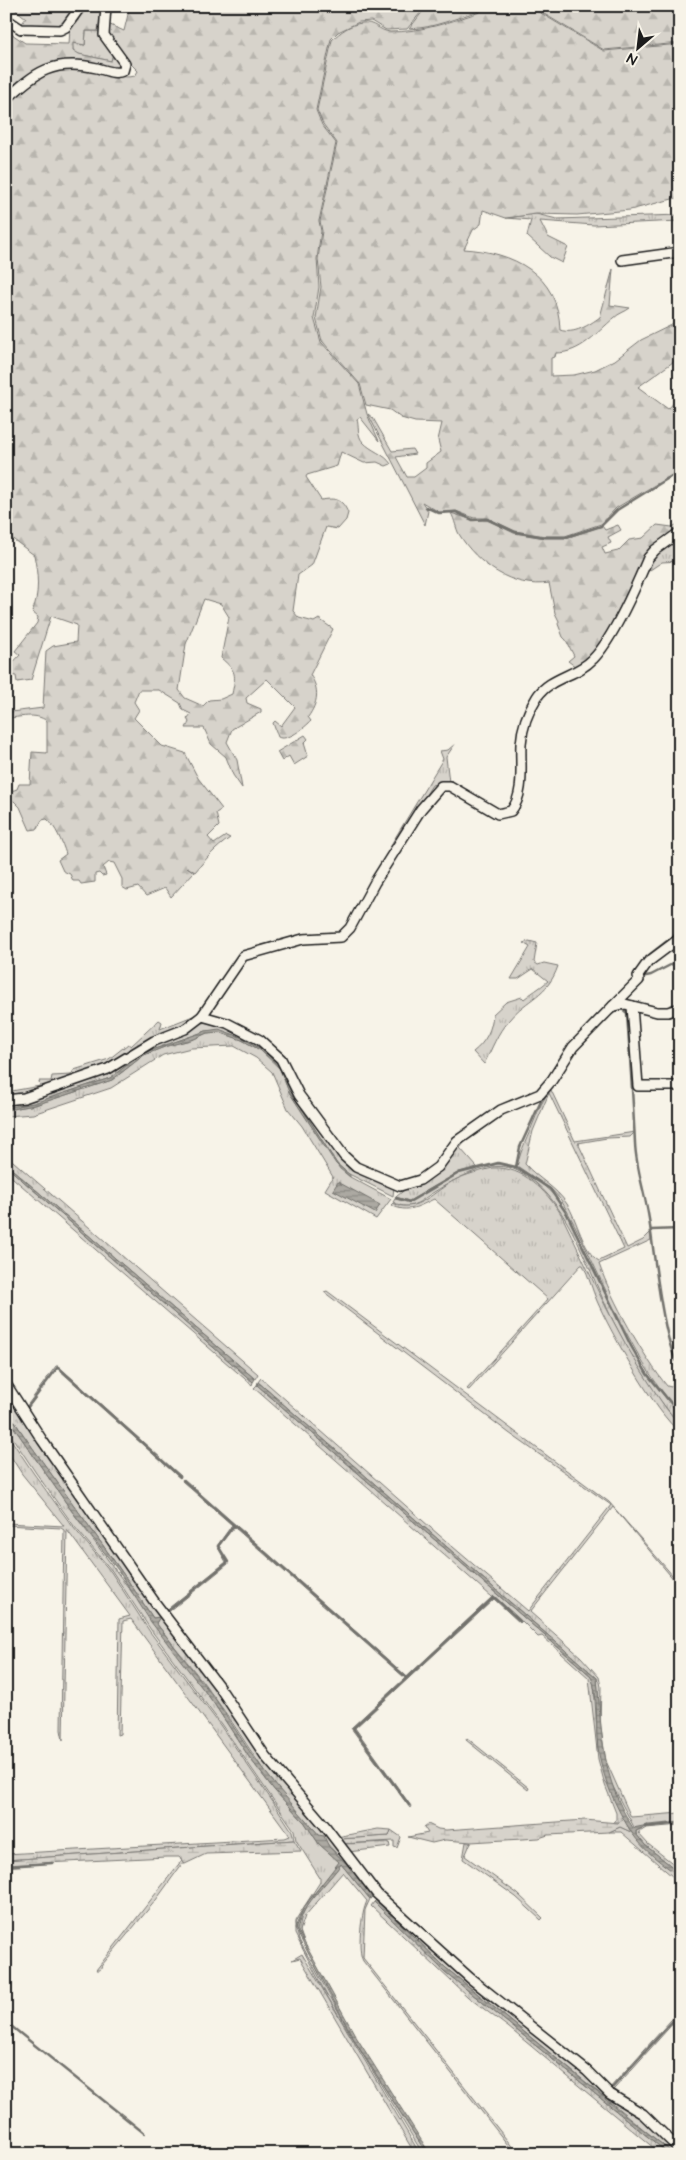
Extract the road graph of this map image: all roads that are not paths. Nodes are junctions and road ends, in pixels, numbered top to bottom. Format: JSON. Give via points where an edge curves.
{"nodes":[{"id":1,"x":81,"y":6,"type":"edge"},
{"id":2,"x":106,"y":6,"type":"edge"},
{"id":3,"x":6,"y":19,"type":"edge"},
{"id":4,"x":6,"y":100,"type":"edge"},
{"id":5,"x":680,"y":252,"type":"edge"},
{"id":6,"x":622,"y":260,"type":"dead end"},
{"id":7,"x":680,"y":532,"type":"edge"},
{"id":8,"x":680,"y":938,"type":"edge"},
{"id":9,"x":613,"y":1006,"type":"junction"},
{"id":10,"x":632,"y":1006,"type":"junction"},
{"id":11,"x":680,"y":1008,"type":"edge"},
{"id":12,"x":202,"y":1016,"type":"junction"},
{"id":13,"x":680,"y":1086,"type":"edge"},
{"id":14,"x":6,"y":1100,"type":"edge"},
{"id":15,"x":6,"y":1384,"type":"edge"},
{"id":16,"x":680,"y":2150,"type":"edge"}],
"edges":[{"from":1,"to":3,"type":"street","via":[[66,27],[60,30],[20,29]]},
{"from":2,"to":4,"type":"street","via":[[104,35],[123,61],[123,71],[78,65],[40,71]]},
{"from":5,"to":6,"type":"street"},
{"from":7,"to":12,"type":"street","via":[[648,558],[618,620],[595,658],[545,687],[537,697],[524,725],[518,797],[511,811],[498,814],[450,786],[442,786],[421,809],[342,937],[303,939],[243,956]]},
{"from":8,"to":9,"type":"street","via":[[648,962],[636,985]]},
{"from":9,"to":10,"type":"street"},
{"from":9,"to":12,"type":"street","via":[[573,1047],[540,1094],[501,1110],[457,1141],[438,1167],[420,1180],[400,1186],[356,1167],[344,1156],[299,1095],[281,1059],[260,1040],[227,1023]]},
{"from":10,"to":11,"type":"street","via":[[657,1012]]},
{"from":10,"to":13,"type":"street","via":[[638,1086]]},
{"from":12,"to":14,"type":"street","via":[[185,1029],[154,1041],[108,1069],[24,1098]]},
{"from":15,"to":16,"type":"street","via":[[156,1604],[220,1688],[266,1757],[377,1894],[470,1978],[574,2060],[610,2094],[643,2114]]}]}
